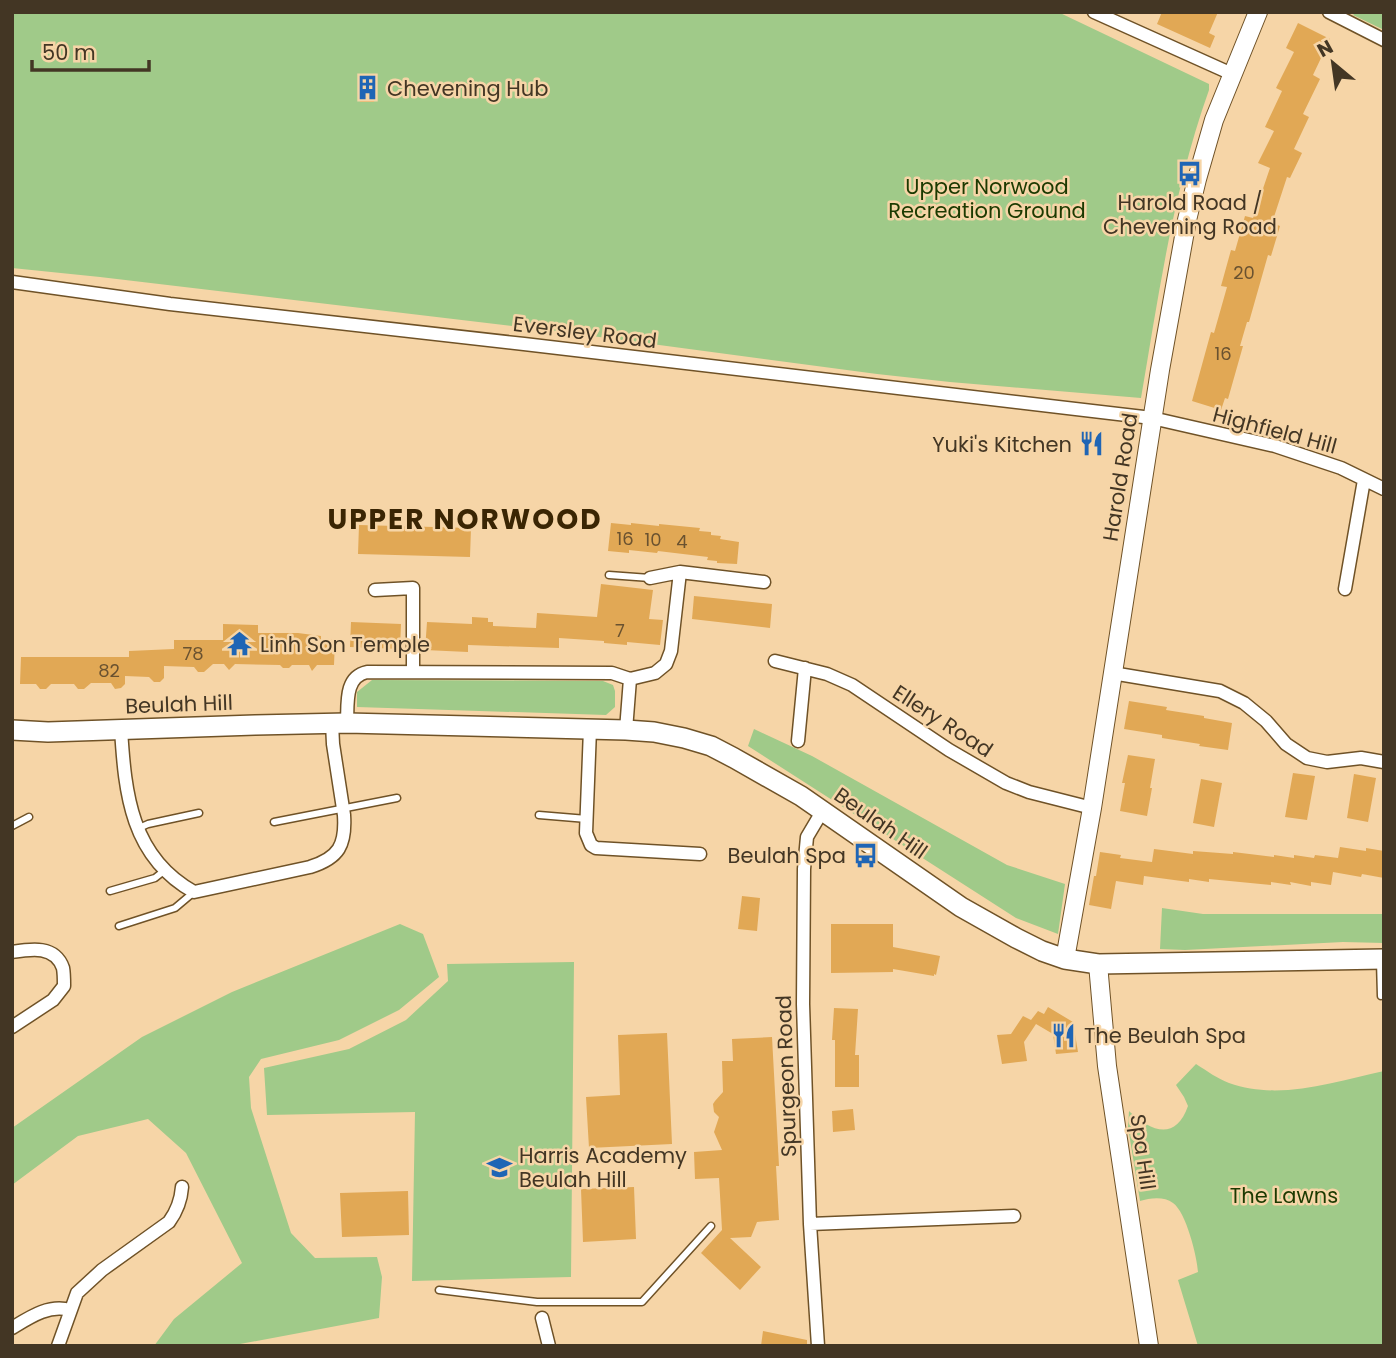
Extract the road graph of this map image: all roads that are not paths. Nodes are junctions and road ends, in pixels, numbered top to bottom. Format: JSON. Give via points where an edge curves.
{"nodes":[{"id":1,"x":1094,"y":12,"type":"edge"},
{"id":2,"x":1258,"y":12,"type":"edge"},
{"id":3,"x":1329,"y":12,"type":"edge"},
{"id":4,"x":1384,"y":40,"type":"edge"},
{"id":5,"x":1232,"y":74,"type":"junction"},
{"id":6,"x":12,"y":282,"type":"edge"},
{"id":7,"x":1152,"y":418,"type":"junction"},
{"id":8,"x":1364,"y":480,"type":"junction"},
{"id":9,"x":1384,"y":489,"type":"edge"},
{"id":10,"x":680,"y":572,"type":"junction"},
{"id":11,"x":609,"y":575,"type":"dead end"},
{"id":12,"x":650,"y":578,"type":"joint"},
{"id":13,"x":764,"y":582,"type":"dead end"},
{"id":14,"x":1345,"y":589,"type":"dead end"},
{"id":15,"x":375,"y":590,"type":"dead end"},
{"id":16,"x":775,"y":660,"type":"dead end"},
{"id":17,"x":806,"y":668,"type":"junction"},
{"id":18,"x":413,"y":672,"type":"junction"},
{"id":19,"x":1112,"y":673,"type":"junction"},
{"id":20,"x":630,"y":679,"type":"junction"},
{"id":21,"x":340,"y":723,"type":"junction"},
{"id":22,"x":121,"y":729,"type":"junction"},
{"id":23,"x":590,"y":729,"type":"junction"},
{"id":24,"x":12,"y":730,"type":"edge"},
{"id":25,"x":626,"y":730,"type":"junction"},
{"id":26,"x":798,"y":741,"type":"dead end"},
{"id":27,"x":1384,"y":762,"type":"edge"},
{"id":28,"x":397,"y":797,"type":"dead end"},
{"id":29,"x":1092,"y":808,"type":"junction"},
{"id":30,"x":344,"y":809,"type":"junction"},
{"id":31,"x":823,"y":810,"type":"junction"},
{"id":32,"x":199,"y":813,"type":"dead end"},
{"id":33,"x":539,"y":815,"type":"dead end"},
{"id":34,"x":29,"y":817,"type":"dead end"},
{"id":35,"x":587,"y":819,"type":"junction"},
{"id":36,"x":274,"y":822,"type":"dead end"},
{"id":37,"x":12,"y":826,"type":"edge"},
{"id":38,"x":137,"y":829,"type":"junction"},
{"id":39,"x":700,"y":854,"type":"dead end"},
{"id":40,"x":165,"y":870,"type":"junction"},
{"id":41,"x":110,"y":891,"type":"dead end"},
{"id":42,"x":194,"y":892,"type":"junction"},
{"id":43,"x":119,"y":926,"type":"dead end"},
{"id":44,"x":12,"y":951,"type":"edge"},
{"id":45,"x":1065,"y":958,"type":"junction"},
{"id":46,"x":1382,"y":959,"type":"edge"},
{"id":47,"x":1098,"y":964,"type":"junction"},
{"id":48,"x":1381,"y":996,"type":"dead end"},
{"id":49,"x":12,"y":1027,"type":"edge"},
{"id":50,"x":182,"y":1187,"type":"dead end"},
{"id":51,"x":1014,"y":1216,"type":"dead end"},
{"id":52,"x":810,"y":1224,"type":"junction"},
{"id":53,"x":712,"y":1226,"type":"dead end"},
{"id":54,"x":439,"y":1290,"type":"dead end"},
{"id":55,"x":537,"y":1302,"type":"junction"},
{"id":56,"x":70,"y":1310,"type":"junction"},
{"id":57,"x":542,"y":1318,"type":"joint"},
{"id":58,"x":12,"y":1328,"type":"edge"},
{"id":59,"x":58,"y":1346,"type":"edge"},
{"id":60,"x":549,"y":1346,"type":"edge"},
{"id":61,"x":818,"y":1346,"type":"edge"},
{"id":62,"x":1149,"y":1346,"type":"edge"}],
"edges":[{"from":1,"to":5,"type":"street"},
{"from":2,"to":5,"type":"street","name":"Harold Road"},
{"from":3,"to":4,"type":"street"},
{"from":5,"to":7,"type":"street","name":"Harold Road","via":[[1196,179]]},
{"from":6,"to":7,"type":"street","name":"Eversley Road"},
{"from":7,"to":8,"type":"street","name":"Highfield Hill","via":[[1275,446]]},
{"from":7,"to":19,"type":"street","name":"Harold Road"},
{"from":8,"to":9,"type":"street","name":"Highfield Hill"},
{"from":8,"to":14,"type":"street"},
{"from":10,"to":12,"type":"street"},
{"from":10,"to":13,"type":"street"},
{"from":10,"to":20,"type":"street","via":[[666,664],[655,673]]},
{"from":11,"to":12,"type":"lane"},
{"from":15,"to":18,"type":"street","via":[[413,589]]},
{"from":16,"to":17,"type":"street","name":"Ellery Road"},
{"from":17,"to":26,"type":"street"},
{"from":17,"to":29,"type":"street","name":"Ellery Road","via":[[852,685],[1006,783]]},
{"from":18,"to":20,"type":"street","via":[[612,673]]},
{"from":18,"to":21,"type":"street","via":[[367,672],[354,678]]},
{"from":19,"to":27,"type":"street","via":[[1220,691],[1244,703],[1307,758]]},
{"from":19,"to":29,"type":"street","name":"Harold Road"},
{"from":20,"to":25,"type":"street"},
{"from":21,"to":22,"type":"main road","name":"Beulah Hill"},
{"from":21,"to":23,"type":"main road","name":"Beulah Hill"},
{"from":21,"to":30,"type":"street","via":[[333,744]]},
{"from":22,"to":24,"type":"main road","name":"Beulah Hill"},
{"from":22,"to":38,"type":"street","via":[[126,789]]},
{"from":23,"to":25,"type":"main road","name":"Beulah Hill"},
{"from":23,"to":35,"type":"street"},
{"from":25,"to":31,"type":"main road","name":"Beulah Hill","via":[[711,746]]},
{"from":28,"to":30,"type":"lane"},
{"from":29,"to":45,"type":"street","name":"Harold Road"},
{"from":30,"to":36,"type":"lane"},
{"from":30,"to":42,"type":"street","via":[[341,848],[322,864]]},
{"from":31,"to":45,"type":"main road","name":"Beulah Hill","via":[[961,907],[1042,951]]},
{"from":31,"to":52,"type":"street","name":"Spurgeon Road","via":[[807,837],[804,869]]},
{"from":32,"to":38,"type":"lane"},
{"from":33,"to":35,"type":"lane"},
{"from":34,"to":37,"type":"lane"},
{"from":35,"to":39,"type":"street","via":[[588,840],[596,848]]},
{"from":38,"to":40,"type":"street"},
{"from":40,"to":41,"type":"lane","via":[[155,878]]},
{"from":40,"to":42,"type":"street"},
{"from":42,"to":43,"type":"lane","via":[[174,908]]},
{"from":44,"to":49,"type":"street","via":[[40,948],[55,957],[63,968],[64,986],[52,1000]]},
{"from":45,"to":47,"type":"main road","name":"Beulah Hill"},
{"from":46,"to":47,"type":"main road","name":"Beulah Hill"},
{"from":46,"to":48,"type":"lane"},
{"from":47,"to":62,"type":"street","name":"Spa Hill","via":[[1107,1066]]},
{"from":50,"to":56,"type":"street","via":[[180,1204],[169,1222],[89,1281]]},
{"from":51,"to":52,"type":"street"},
{"from":52,"to":61,"type":"street","name":"Spurgeon Road"},
{"from":53,"to":55,"type":"lane","via":[[642,1302]]},
{"from":54,"to":55,"type":"lane"},
{"from":55,"to":57,"type":"lane"},
{"from":56,"to":58,"type":"street","via":[[52,1308]]},
{"from":56,"to":59,"type":"street"},
{"from":57,"to":60,"type":"street"}]}
